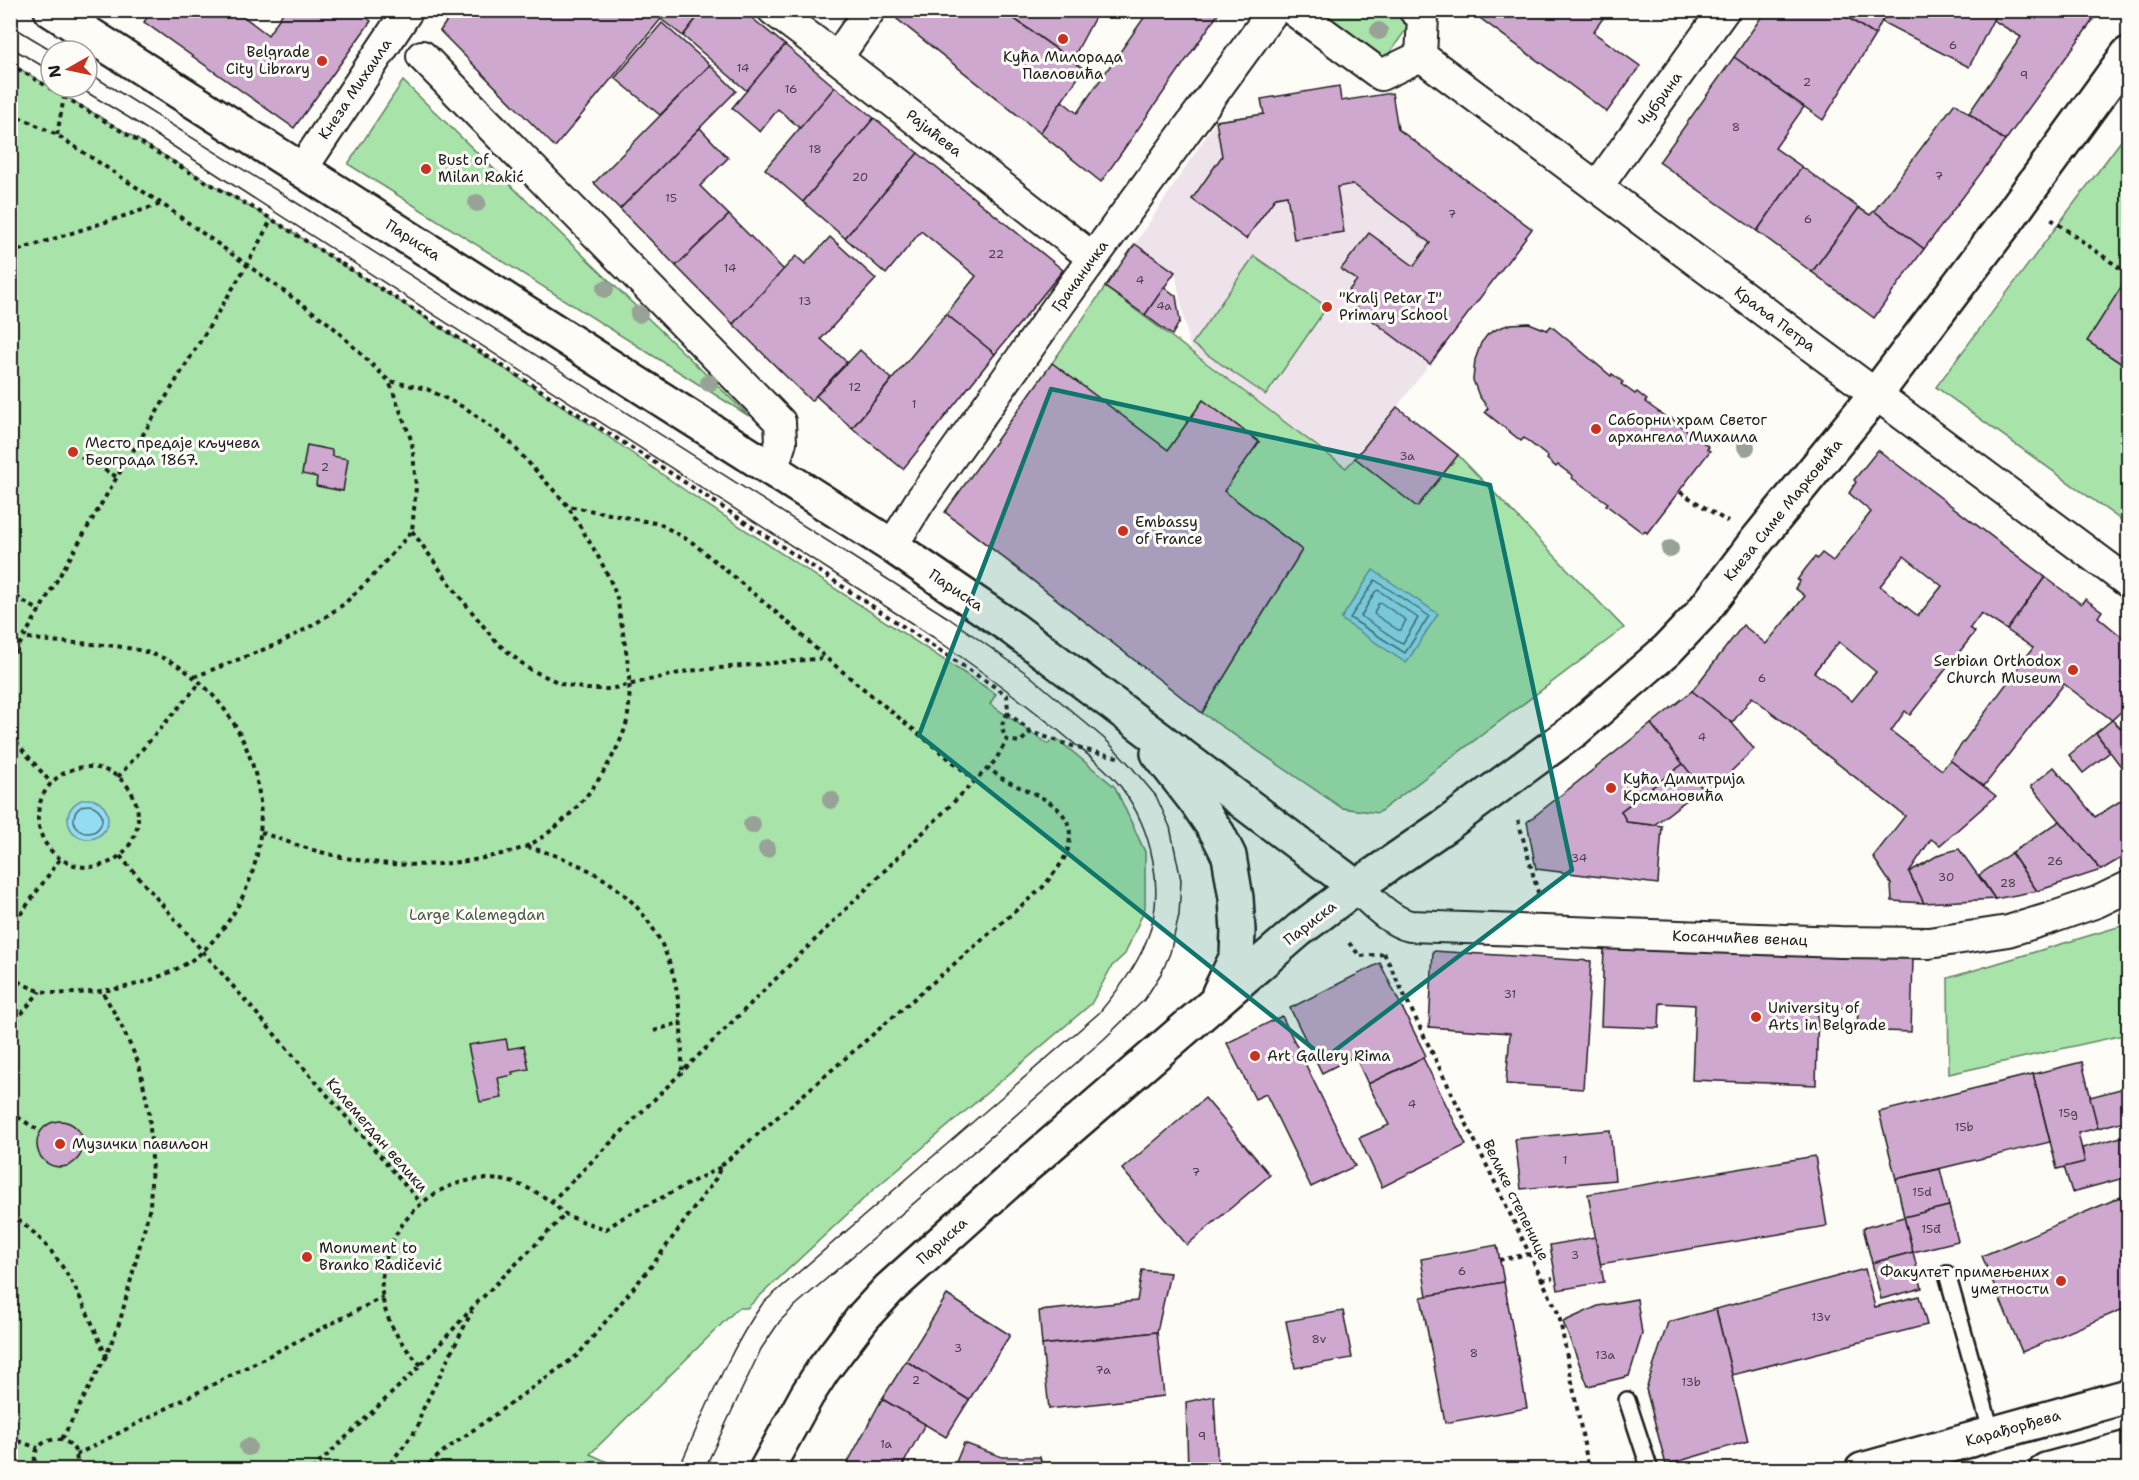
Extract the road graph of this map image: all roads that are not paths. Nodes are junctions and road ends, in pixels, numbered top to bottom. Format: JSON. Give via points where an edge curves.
{"nodes":[{"id":1,"x":51,"y":10,"type":"edge"},
{"id":2,"x":408,"y":10,"type":"edge"},
{"id":3,"x":773,"y":10,"type":"edge"},
{"id":4,"x":870,"y":10,"type":"edge"},
{"id":5,"x":1274,"y":10,"type":"edge"},
{"id":6,"x":1293,"y":10,"type":"edge"},
{"id":7,"x":1414,"y":10,"type":"edge"},
{"id":8,"x":1724,"y":10,"type":"edge"},
{"id":9,"x":2128,"y":54,"type":"edge"},
{"id":10,"x":422,"y":56,"type":"dead end"},
{"id":11,"x":1421,"y":56,"type":"junction"},
{"id":12,"x":837,"y":58,"type":"junction"},
{"id":13,"x":302,"y":169,"type":"junction"},
{"id":14,"x":1597,"y":187,"type":"junction"},
{"id":15,"x":1093,"y":258,"type":"junction"},
{"id":16,"x":1876,"y":394,"type":"junction"},
{"id":17,"x":772,"y":471,"type":"junction"},
{"id":18,"x":892,"y":546,"type":"junction"},
{"id":19,"x":2128,"y":582,"type":"edge"},
{"id":20,"x":1129,"y":716,"type":"junction"},
{"id":21,"x":1356,"y":887,"type":"junction"},
{"id":22,"x":2128,"y":887,"type":"edge"},
{"id":23,"x":1214,"y":1002,"type":"junction"},
{"id":24,"x":1947,"y":1274,"type":"dead end"},
{"id":25,"x":2128,"y":1396,"type":"edge"},
{"id":26,"x":1627,"y":1400,"type":"dead end"},
{"id":27,"x":1992,"y":1434,"type":"junction"},
{"id":28,"x":2128,"y":1448,"type":"edge"},
{"id":29,"x":766,"y":1470,"type":"edge"},
{"id":30,"x":1650,"y":1470,"type":"edge"},
{"id":31,"x":1862,"y":1470,"type":"edge"},
{"id":32,"x":2046,"y":1470,"type":"edge"}],
"edges":[{"from":1,"to":13,"type":"street","name":"Париска"},
{"from":2,"to":13,"type":"street","name":"Кнеза Михаила"},
{"from":3,"to":12,"type":"street","name":"Рајићева"},
{"from":4,"to":12,"type":"street"},
{"from":5,"to":15,"type":"street","name":"Грачаничка"},
{"from":6,"to":11,"type":"street","via":[[1382,75]]},
{"from":7,"to":11,"type":"street","via":[[1423,17]]},
{"from":8,"to":14,"type":"street","name":"Чубрина"},
{"from":9,"to":16,"type":"street","name":"Кнеза Симе Марковића"},
{"from":10,"to":17,"type":"street","via":[[780,422],[781,442]]},
{"from":11,"to":14,"type":"street","name":"Краља Петра"},
{"from":12,"to":15,"type":"street","name":"Рајићева"},
{"from":13,"to":17,"type":"street","name":"Париска"},
{"from":14,"to":16,"type":"street","name":"Краља Петра"},
{"from":15,"to":18,"type":"street","name":"Грачаничка"},
{"from":16,"to":19,"type":"street","name":"Краља Петра"},
{"from":16,"to":21,"type":"street","name":"Кнеза Симе Марковића","via":[[1701,614],[1667,650],[1575,730]]},
{"from":17,"to":18,"type":"street","name":"Париска"},
{"from":18,"to":20,"type":"street","name":"Париска","via":[[1012,628]]},
{"from":20,"to":21,"type":"street","name":"Париска"},
{"from":20,"to":23,"type":"street","via":[[1197,803],[1228,856],[1234,882],[1237,956]]},
{"from":21,"to":22,"type":"street","name":"Косанчићев венац","via":[[1406,925],[1929,943],[2008,931],[2097,902]]},
{"from":21,"to":23,"type":"street","name":"Париска"},
{"from":23,"to":29,"type":"street","name":"Париска","via":[[889,1288],[823,1370]]},
{"from":24,"to":27,"type":"lane"},
{"from":25,"to":27,"type":"street","name":"Карађорђева"},
{"from":26,"to":30,"type":"lane"},
{"from":27,"to":31,"type":"street","name":"Карађорђева"},
{"from":28,"to":32,"type":"street"}]}
